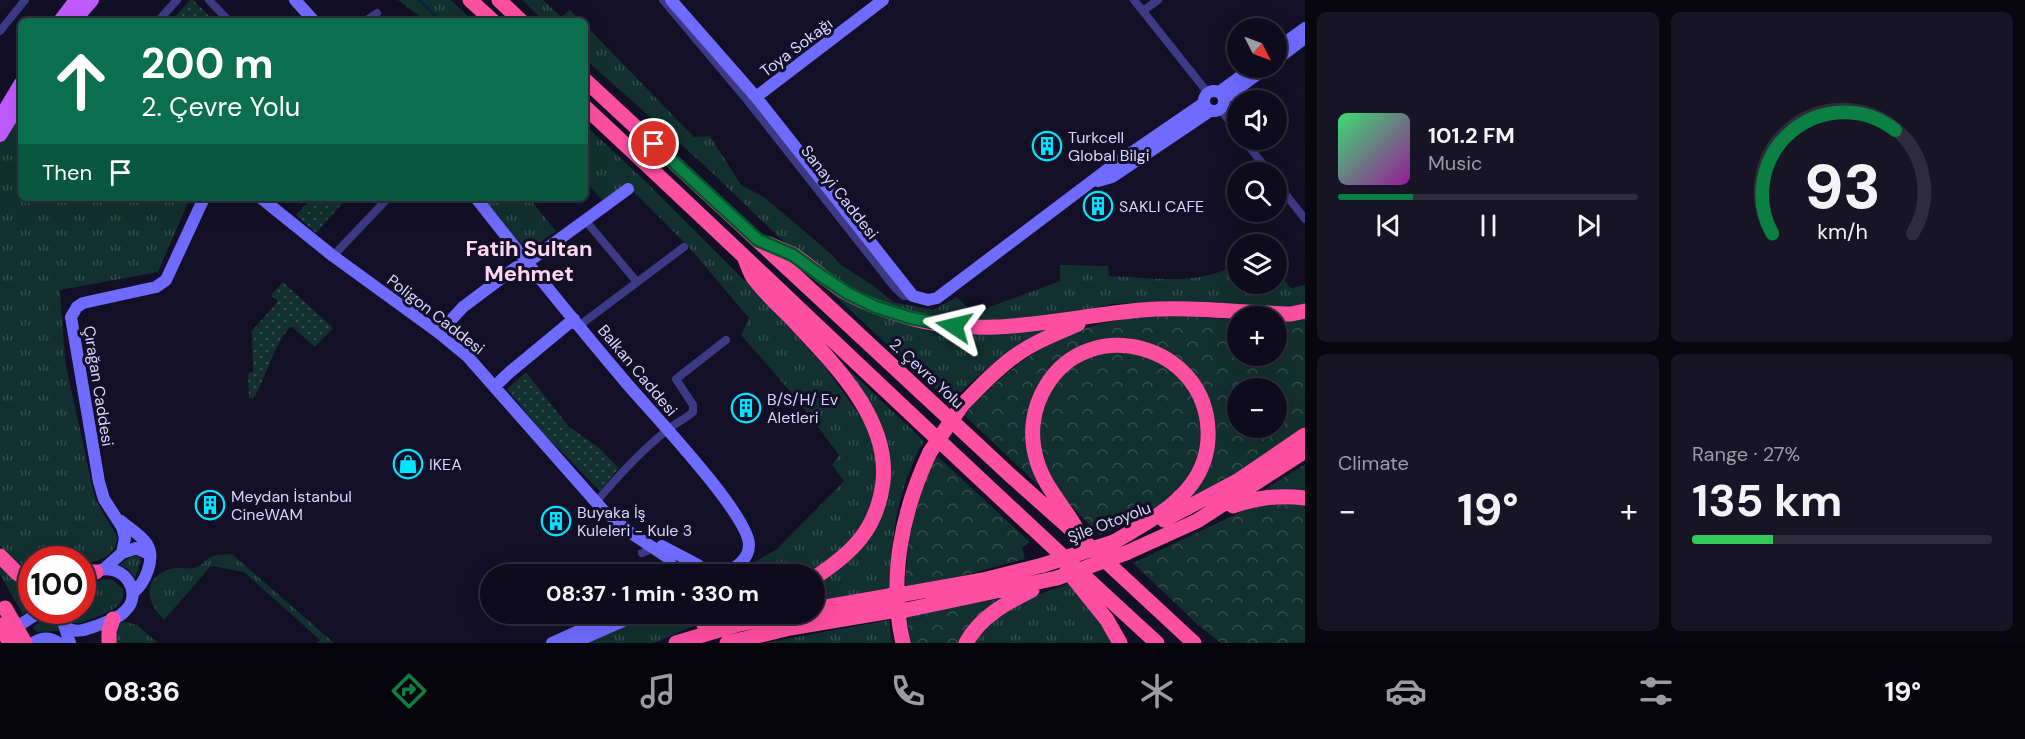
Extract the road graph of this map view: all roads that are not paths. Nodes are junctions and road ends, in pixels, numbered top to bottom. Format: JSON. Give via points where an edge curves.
{"nodes":[{"id":1,"x":25,"y":0,"type":"edge"},
{"id":2,"x":76,"y":0,"type":"edge"},
{"id":3,"x":92,"y":0,"type":"edge"},
{"id":4,"x":177,"y":0,"type":"edge"},
{"id":5,"x":209,"y":0,"type":"edge"},
{"id":6,"x":295,"y":0,"type":"edge"},
{"id":7,"x":470,"y":0,"type":"edge"},
{"id":8,"x":499,"y":0,"type":"edge"},
{"id":9,"x":663,"y":0,"type":"edge"},
{"id":10,"x":671,"y":0,"type":"edge"},
{"id":11,"x":883,"y":0,"type":"edge"},
{"id":12,"x":1134,"y":0,"type":"edge"},
{"id":13,"x":1158,"y":0,"type":"edge"},
{"id":14,"x":1143,"y":11,"type":"junction"},
{"id":15,"x":377,"y":13,"type":"dead end"},
{"id":16,"x":62,"y":18,"type":"edge"},
{"id":17,"x":77,"y":18,"type":"edge"},
{"id":18,"x":161,"y":18,"type":"edge"},
{"id":19,"x":226,"y":18,"type":"edge"},
{"id":20,"x":311,"y":18,"type":"edge"},
{"id":21,"x":370,"y":18,"type":"edge"},
{"id":22,"x":490,"y":18,"type":"edge"},
{"id":23,"x":518,"y":18,"type":"edge"},
{"id":24,"x":1305,"y":28,"type":"edge"},
{"id":25,"x":0,"y":31,"type":"edge"},
{"id":26,"x":1305,"y":38,"type":"edge"},
{"id":27,"x":1287,"y":41,"type":"edge"},
{"id":28,"x":1287,"y":52,"type":"edge"},
{"id":29,"x":1240,"y":78,"type":"edge"},
{"id":30,"x":1250,"y":78,"type":"edge"},
{"id":31,"x":588,"y":83,"type":"edge"},
{"id":32,"x":18,"y":88,"type":"edge"},
{"id":33,"x":752,"y":98,"type":"junction"},
{"id":34,"x":1214,"y":101,"type":"junction"},
{"id":35,"x":18,"y":106,"type":"edge"},
{"id":36,"x":588,"y":110,"type":"edge"},
{"id":37,"x":0,"y":118,"type":"edge"},
{"id":38,"x":1227,"y":118,"type":"edge"},
{"id":39,"x":0,"y":135,"type":"edge"},
{"id":40,"x":1252,"y":150,"type":"edge"},
{"id":41,"x":1261,"y":162,"type":"edge"},
{"id":42,"x":628,"y":189,"type":"dead end"},
{"id":43,"x":1287,"y":196,"type":"edge"},
{"id":44,"x":203,"y":201,"type":"edge"},
{"id":45,"x":266,"y":201,"type":"edge"},
{"id":46,"x":385,"y":201,"type":"edge"},
{"id":47,"x":478,"y":201,"type":"edge"},
{"id":48,"x":1305,"y":219,"type":"edge"},
{"id":49,"x":585,"y":220,"type":"junction"},
{"id":50,"x":758,"y":240,"type":"junction"},
{"id":51,"x":684,"y":247,"type":"dead end"},
{"id":52,"x":743,"y":254,"type":"junction"},
{"id":53,"x":333,"y":256,"type":"junction"},
{"id":54,"x":528,"y":262,"type":"junction"},
{"id":55,"x":637,"y":282,"type":"junction"},
{"id":56,"x":913,"y":296,"type":"junction"},
{"id":57,"x":1305,"y":311,"type":"edge"},
{"id":58,"x":1092,"y":317,"type":"junction"},
{"id":59,"x":577,"y":322,"type":"junction"},
{"id":60,"x":438,"y":333,"type":"junction"},
{"id":61,"x":726,"y":340,"type":"dead end"},
{"id":62,"x":495,"y":386,"type":"junction"},
{"id":63,"x":671,"y":427,"type":"junction"},
{"id":64,"x":1305,"y":435,"type":"edge"},
{"id":65,"x":1305,"y":451,"type":"edge"},
{"id":66,"x":1305,"y":498,"type":"edge"},
{"id":67,"x":597,"y":501,"type":"junction"},
{"id":68,"x":112,"y":513,"type":"junction"},
{"id":69,"x":1197,"y":521,"type":"junction"},
{"id":70,"x":1084,"y":540,"type":"junction"},
{"id":71,"x":1048,"y":544,"type":"junction"},
{"id":72,"x":1120,"y":547,"type":"junction"},
{"id":73,"x":122,"y":553,"type":"junction"},
{"id":74,"x":149,"y":554,"type":"junction"},
{"id":75,"x":0,"y":556,"type":"edge"},
{"id":76,"x":670,"y":564,"type":"edge"},
{"id":77,"x":691,"y":564,"type":"edge"},
{"id":78,"x":738,"y":564,"type":"edge"},
{"id":79,"x":96,"y":570,"type":"edge"},
{"id":80,"x":825,"y":571,"type":"edge"},
{"id":81,"x":96,"y":572,"type":"edge"},
{"id":82,"x":18,"y":574,"type":"edge"},
{"id":83,"x":1057,"y":578,"type":"junction"},
{"id":84,"x":133,"y":593,"type":"junction"},
{"id":85,"x":3,"y":603,"type":"edge"},
{"id":86,"x":895,"y":606,"type":"junction"},
{"id":87,"x":825,"y":609,"type":"edge"},
{"id":88,"x":113,"y":619,"type":"junction"},
{"id":89,"x":21,"y":624,"type":"edge"},
{"id":90,"x":64,"y":624,"type":"edge"},
{"id":91,"x":66,"y":624,"type":"edge"},
{"id":92,"x":594,"y":624,"type":"edge"},
{"id":93,"x":616,"y":624,"type":"edge"},
{"id":94,"x":705,"y":624,"type":"edge"},
{"id":95,"x":741,"y":624,"type":"edge"},
{"id":96,"x":0,"y":625,"type":"edge"},
{"id":97,"x":1177,"y":627,"type":"junction"},
{"id":98,"x":87,"y":629,"type":"junction"},
{"id":99,"x":0,"y":637,"type":"edge"},
{"id":100,"x":10,"y":643,"type":"edge"},
{"id":101,"x":25,"y":643,"type":"edge"},
{"id":102,"x":33,"y":643,"type":"edge"},
{"id":103,"x":59,"y":643,"type":"edge"},
{"id":104,"x":70,"y":643,"type":"edge"},
{"id":105,"x":82,"y":643,"type":"edge"},
{"id":106,"x":109,"y":643,"type":"edge"},
{"id":107,"x":552,"y":643,"type":"edge"},
{"id":108,"x":573,"y":643,"type":"edge"},
{"id":109,"x":667,"y":643,"type":"edge"},
{"id":110,"x":676,"y":643,"type":"edge"},
{"id":111,"x":727,"y":643,"type":"edge"},
{"id":112,"x":903,"y":643,"type":"edge"},
{"id":113,"x":966,"y":643,"type":"edge"},
{"id":114,"x":1120,"y":643,"type":"edge"},
{"id":115,"x":1157,"y":643,"type":"edge"},
{"id":116,"x":1194,"y":643,"type":"edge"},
{"id":117,"x":1208,"y":643,"type":"edge"}],
"edges":[{"from":1,"to":25,"type":"street"},
{"from":2,"to":16,"type":"main road"},
{"from":3,"to":17,"type":"main road"},
{"from":4,"to":18,"type":"street"},
{"from":5,"to":19,"type":"street"},
{"from":6,"to":20,"type":"street"},
{"from":7,"to":22,"type":"highway"},
{"from":8,"to":23,"type":"highway"},
{"from":9,"to":33,"type":"street","name":"Sanayi Caddesi"},
{"from":10,"to":33,"type":"street","name":"Sanayi Caddesi"},
{"from":11,"to":33,"type":"street","name":"Toya Sokağı"},
{"from":12,"to":14,"type":"street"},
{"from":13,"to":14,"type":"street"},
{"from":14,"to":34,"type":"street"},
{"from":15,"to":21,"type":"street"},
{"from":24,"to":27,"type":"street"},
{"from":26,"to":28,"type":"street"},
{"from":29,"to":34,"type":"street"},
{"from":30,"to":34,"type":"street"},
{"from":31,"to":50,"type":"highway","name":"2. Çevre Yolu"},
{"from":32,"to":37,"type":"main road"},
{"from":33,"to":56,"type":"street","name":"Sanayi Caddesi"},
{"from":33,"to":56,"type":"street","name":"Sanayi Caddesi","via":[[895,288],[904,296]]},
{"from":34,"to":38,"type":"street"},
{"from":34,"to":56,"type":"street","via":[[1112,177],[1092,183],[937,298]]},
{"from":35,"to":39,"type":"main road"},
{"from":36,"to":52,"type":"highway"},
{"from":40,"to":41,"type":"street"},
{"from":42,"to":49,"type":"street"},
{"from":43,"to":48,"type":"street"},
{"from":44,"to":68,"type":"street","name":"Çırağan Caddesi","via":[[166,280],[156,287],[83,303],[71,317],[99,482]]},
{"from":45,"to":53,"type":"street","name":"Poligon Caddesi"},
{"from":46,"to":53,"type":"street"},
{"from":47,"to":54,"type":"street","name":"Balkan Caddesi"},
{"from":49,"to":54,"type":"street"},
{"from":49,"to":55,"type":"street"},
{"from":50,"to":58,"type":"highway","via":[[793,255],[849,294],[876,307],[939,325],[1004,327]]},
{"from":50,"to":70,"type":"highway","name":"2. Çevre Yolu"},
{"from":51,"to":55,"type":"street"},
{"from":52,"to":71,"type":"highway"},
{"from":52,"to":80,"type":"highway","via":[[753,279],[849,385],[869,416],[882,453],[884,472],[879,506],[866,533]]},
{"from":53,"to":60,"type":"street","name":"Poligon Caddesi"},
{"from":54,"to":59,"type":"street","name":"Balkan Caddesi"},
{"from":54,"to":60,"type":"street","via":[[463,307]]},
{"from":55,"to":59,"type":"street"},
{"from":57,"to":58,"type":"highway","via":[[1272,314],[1180,308]]},
{"from":58,"to":112,"type":"highway","bridge":true,"via":[[1016,355],[993,374],[962,405],[930,452],[909,506],[897,566],[898,624]]},
{"from":59,"to":62,"type":"street"},
{"from":59,"to":63,"type":"street","name":"Balkan Caddesi"},
{"from":60,"to":62,"type":"street","name":"Poligon Caddesi"},
{"from":61,"to":63,"type":"street","via":[[676,379],[693,405],[693,412]]},
{"from":62,"to":67,"type":"street","name":"Poligon Caddesi"},
{"from":63,"to":67,"type":"street"},
{"from":63,"to":78,"type":"street","name":"Balkan Caddesi","via":[[744,528],[749,545]]},
{"from":64,"to":72,"type":"highway","name":"Şile Otoyolu","via":[[1239,480]]},
{"from":65,"to":69,"type":"highway","name":"Şile Otoyolu"},
{"from":66,"to":69,"type":"highway","via":[[1280,495],[1251,500]]},
{"from":67,"to":76,"type":"street","via":[[647,550],[667,557]]},
{"from":67,"to":77,"type":"street"},
{"from":68,"to":73,"type":"street","name":"Çırağan Caddesi","via":[[124,532]]},
{"from":68,"to":74,"type":"street","via":[[145,542]]},
{"from":69,"to":72,"type":"highway","name":"Şile Otoyolu"},
{"from":70,"to":72,"type":"highway","via":[[1052,493],[1037,462],[1032,437],[1038,401],[1050,380],[1085,352],[1123,345],[1144,348],[1163,356],[1195,386],[1207,416],[1209,438],[1201,470],[1183,494]]},
{"from":70,"to":97,"type":"highway","name":"2. Çevre Yolu"},
{"from":71,"to":114,"type":"highway","via":[[1107,620]]},
{"from":71,"to":115,"type":"highway"},
{"from":72,"to":83,"type":"highway","name":"Şile Otoyolu","bridge":true},
{"from":72,"to":86,"type":"highway","name":"Şile Otoyolu","bridge":true,"via":[[905,594]]},
{"from":73,"to":74,"type":"street","via":[[136,548]]},
{"from":73,"to":79,"type":"street"},
{"from":74,"to":84,"type":"street","via":[[147,573]]},
{"from":75,"to":82,"type":"highway"},
{"from":81,"to":84,"type":"street","via":[[111,569],[123,575]]},
{"from":83,"to":86,"type":"highway","name":"Şile Otoyolu"},
{"from":83,"to":113,"type":"highway","via":[[1007,602],[986,618]]},
{"from":84,"to":88,"type":"street","via":[[131,605]]},
{"from":85,"to":101,"type":"highway","bridge":true},
{"from":86,"to":87,"type":"highway","name":"Şile Otoyolu"},
{"from":86,"to":111,"type":"highway","name":"Şile Otoyolu"},
{"from":88,"to":98,"type":"street"},
{"from":88,"to":106,"type":"highway"},
{"from":89,"to":99,"type":"street"},
{"from":90,"to":104,"type":"street"},
{"from":91,"to":98,"type":"street","via":[[74,631]]},
{"from":92,"to":107,"type":"street"},
{"from":93,"to":108,"type":"street"},
{"from":94,"to":109,"type":"highway"},
{"from":95,"to":110,"type":"highway"},
{"from":96,"to":100,"type":"highway","bridge":true},
{"from":97,"to":116,"type":"highway","name":"2. Çevre Yolu"},
{"from":97,"to":117,"type":"highway"},
{"from":98,"to":105,"type":"street"},
{"from":102,"to":103,"type":"street","via":[[43,638]]}]}
